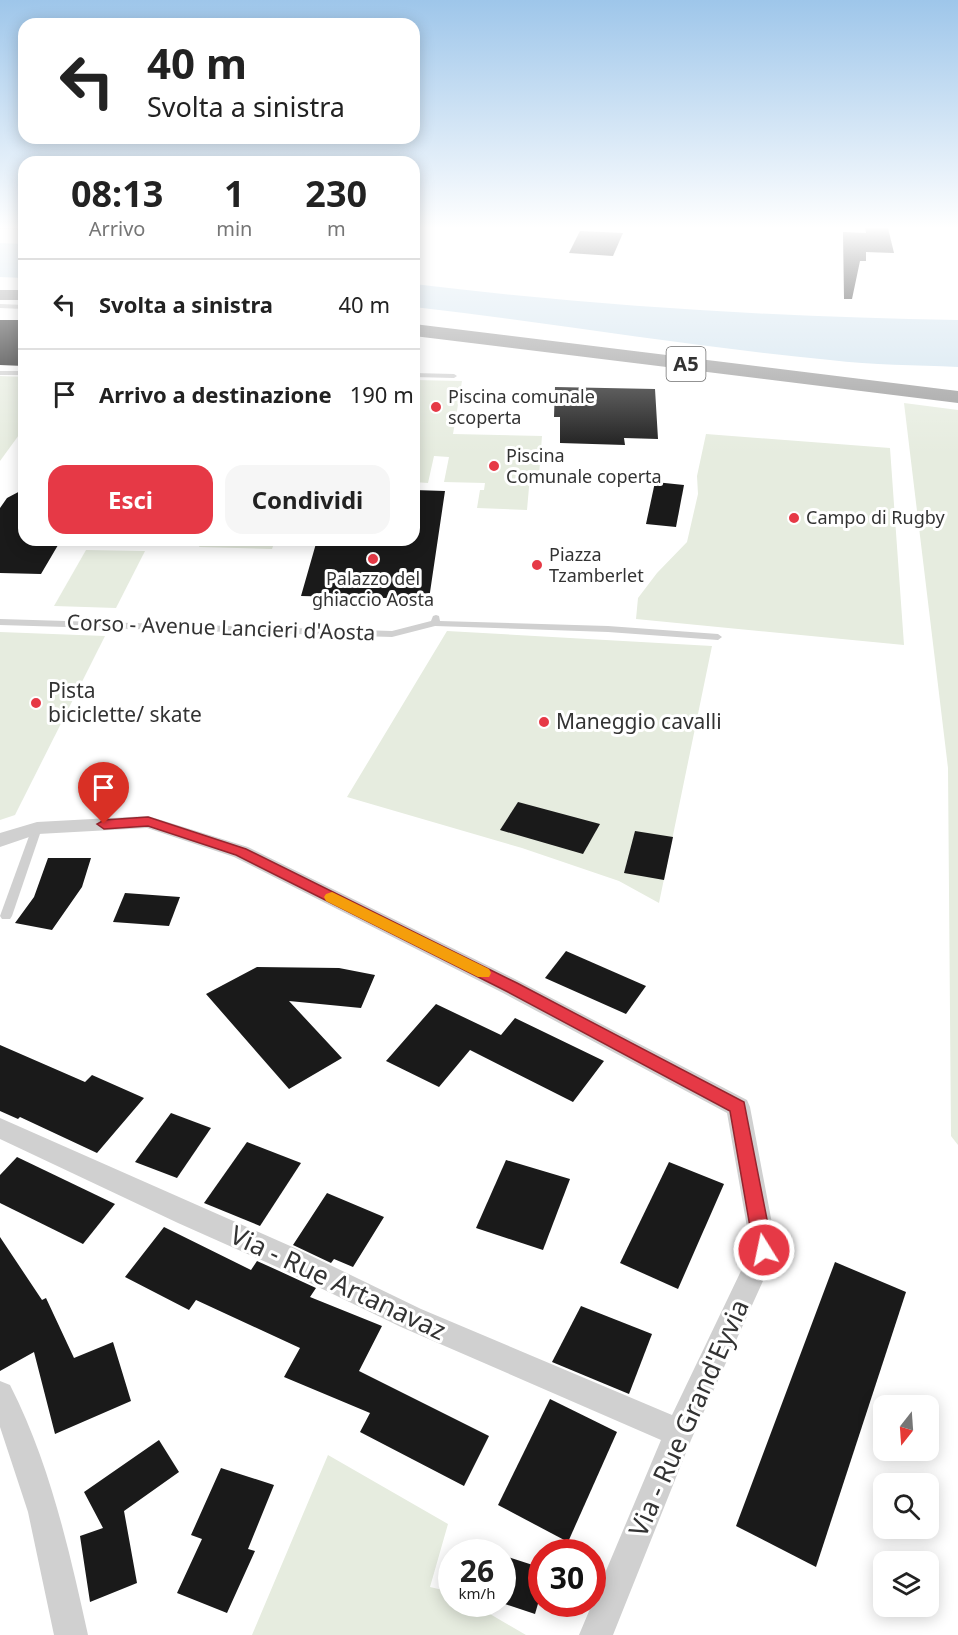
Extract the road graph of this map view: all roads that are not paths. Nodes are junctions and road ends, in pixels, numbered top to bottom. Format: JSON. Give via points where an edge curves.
{"nodes":[{"id":1,"x":0,"y":306,"type":"edge"},
{"id":2,"x":18,"y":307,"type":"edge"},
{"id":3,"x":420,"y":324,"type":"edge"},
{"id":4,"x":420,"y":331,"type":"edge"},
{"id":5,"x":0,"y":373,"type":"edge"},
{"id":6,"x":18,"y":373,"type":"edge"},
{"id":7,"x":420,"y":375,"type":"edge"},
{"id":8,"x":454,"y":376,"type":"dead end"},
{"id":9,"x":958,"y":390,"type":"edge"},
{"id":10,"x":958,"y":397,"type":"edge"},
{"id":11,"x":0,"y":622,"type":"edge"},
{"id":12,"x":718,"y":638,"type":"dead end"},
{"id":13,"x":37,"y":828,"type":"junction"},
{"id":14,"x":0,"y":840,"type":"edge"},
{"id":15,"x":6,"y":916,"type":"dead end"},
{"id":16,"x":0,"y":1128,"type":"edge"},
{"id":17,"x":0,"y":1395,"type":"edge"},
{"id":18,"x":679,"y":1433,"type":"junction"},
{"id":19,"x":71,"y":1635,"type":"edge"},
{"id":20,"x":597,"y":1635,"type":"edge"}],
"edges":[{"from":1,"to":2,"type":"lane"},
{"from":3,"to":9,"type":"highway","number":"A5"},
{"from":4,"to":10,"type":"highway","number":"A5"},
{"from":5,"to":6,"type":"lane"},
{"from":7,"to":8,"type":"lane"},
{"from":11,"to":12,"type":"lane","name":"Corso - Avenue Lancieri d'Aosta","via":[[392,634],[436,621]]},
{"from":13,"to":14,"type":"street","name":"Via - Rue Grand'Eyvia"},
{"from":13,"to":15,"type":"lane"},
{"from":13,"to":18,"type":"street","name":"Via - Rue Grand'Eyvia","via":[[148,822],[241,852],[511,987],[738,1107],[764,1250]]},
{"from":16,"to":18,"type":"street","name":"Via - Rue Artanavaz","via":[[411,1318]]},
{"from":17,"to":19,"type":"street","via":[[16,1424],[48,1534]]},
{"from":18,"to":20,"type":"street","name":"Via - Rue Grand'Eyvia"}]}
